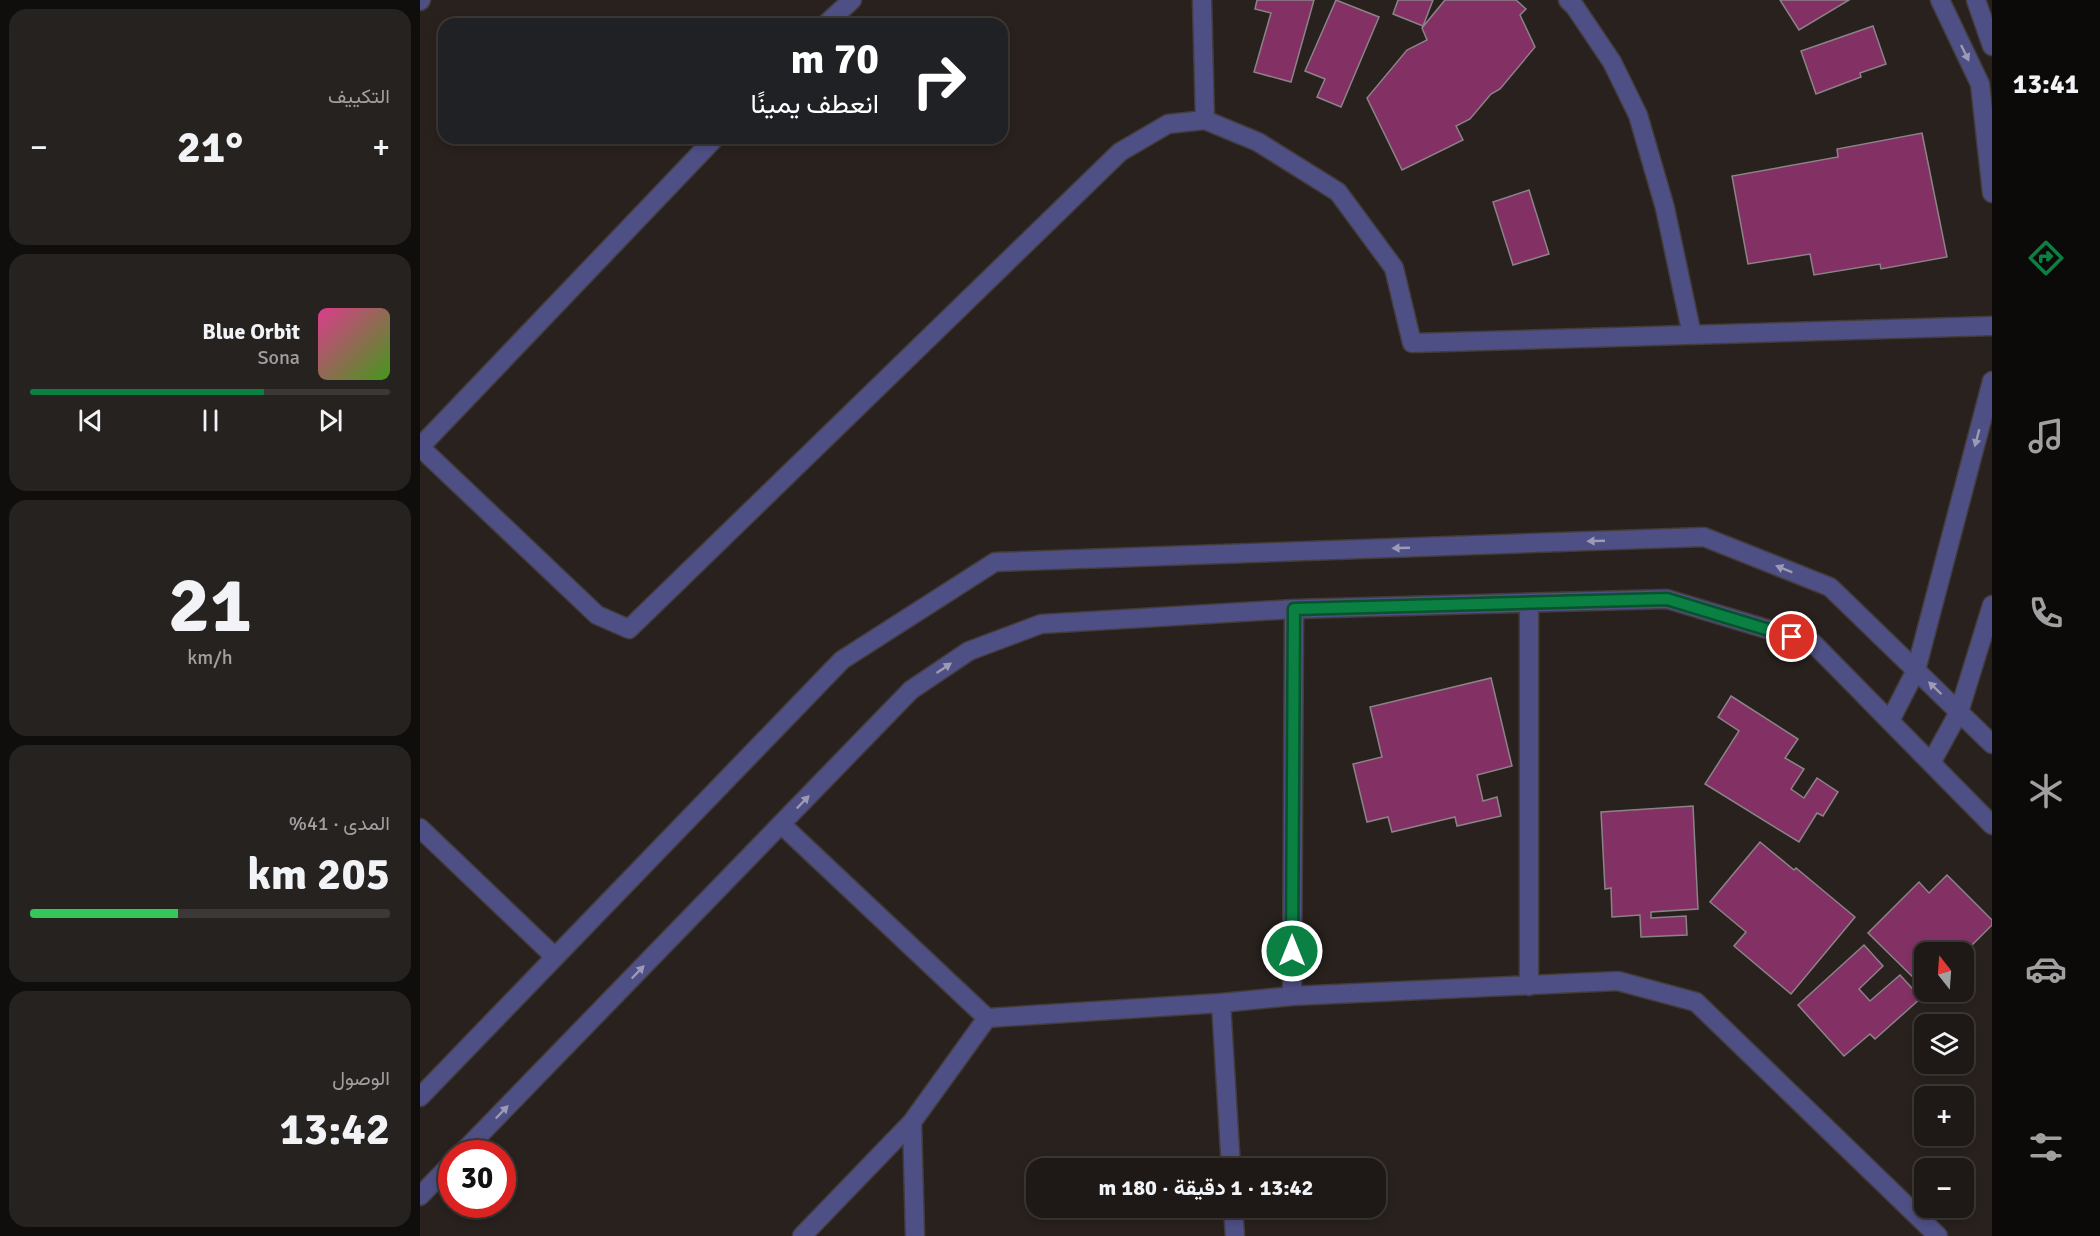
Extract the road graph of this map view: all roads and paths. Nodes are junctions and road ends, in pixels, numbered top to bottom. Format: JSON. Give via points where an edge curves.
{"nodes":[{"id":1,"x":852,"y":0,"type":"edge"},
{"id":2,"x":1202,"y":0,"type":"edge"},
{"id":3,"x":1568,"y":0,"type":"edge"},
{"id":4,"x":1940,"y":0,"type":"edge"},
{"id":5,"x":1976,"y":0,"type":"edge"},
{"id":6,"x":832,"y":18,"type":"edge"},
{"id":7,"x":1992,"y":46,"type":"edge"},
{"id":8,"x":1204,"y":120,"type":"junction"},
{"id":9,"x":709,"y":144,"type":"edge"},
{"id":10,"x":1992,"y":193,"type":"edge"},
{"id":11,"x":1992,"y":326,"type":"edge"},
{"id":12,"x":1692,"y":335,"type":"junction"},
{"id":13,"x":1992,"y":381,"type":"edge"},
{"id":14,"x":420,"y":447,"type":"edge"},
{"id":15,"x":1529,"y":603,"type":"junction"},
{"id":16,"x":1992,"y":605,"type":"edge"},
{"id":17,"x":1294,"y":609,"type":"junction"},
{"id":18,"x":1916,"y":670,"type":"junction"},
{"id":19,"x":1959,"y":712,"type":"junction"},
{"id":20,"x":1890,"y":721,"type":"junction"},
{"id":21,"x":1992,"y":744,"type":"edge"},
{"id":22,"x":1931,"y":764,"type":"junction"},
{"id":23,"x":781,"y":824,"type":"junction"},
{"id":24,"x":1992,"y":825,"type":"edge"},
{"id":25,"x":420,"y":828,"type":"edge"},
{"id":26,"x":555,"y":957,"type":"junction"},
{"id":27,"x":1529,"y":986,"type":"junction"},
{"id":28,"x":1292,"y":996,"type":"junction"},
{"id":29,"x":1221,"y":1003,"type":"junction"},
{"id":30,"x":987,"y":1018,"type":"junction"},
{"id":31,"x":420,"y":1096,"type":"edge"},
{"id":32,"x":912,"y":1122,"type":"junction"},
{"id":33,"x":475,"y":1140,"type":"edge"},
{"id":34,"x":1230,"y":1158,"type":"edge"},
{"id":35,"x":438,"y":1177,"type":"edge"},
{"id":36,"x":420,"y":1196,"type":"edge"},
{"id":37,"x":1234,"y":1218,"type":"edge"},
{"id":38,"x":802,"y":1236,"type":"edge"},
{"id":39,"x":915,"y":1236,"type":"edge"},
{"id":40,"x":1235,"y":1236,"type":"edge"},
{"id":41,"x":1938,"y":1236,"type":"edge"}],
"edges":[{"from":1,"to":6,"type":"street"},
{"from":2,"to":8,"type":"street"},
{"from":3,"to":12,"type":"street","via":[[1612,62],[1638,115],[1665,208]]},
{"from":4,"to":10,"type":"street","one_way":true,"via":[[1980,84]]},
{"from":5,"to":7,"type":"street"},
{"from":8,"to":12,"type":"street","via":[[1258,142],[1338,192],[1394,268],[1412,343]]},
{"from":8,"to":14,"type":"street","via":[[1168,124],[1120,152],[629,629],[597,615]]},
{"from":9,"to":14,"type":"street"},
{"from":11,"to":12,"type":"street"},
{"from":13,"to":18,"type":"street","one_way":true},
{"from":15,"to":17,"type":"street"},
{"from":15,"to":20,"type":"street","via":[[1667,599],[1813,643]]},
{"from":15,"to":27,"type":"street"},
{"from":16,"to":19,"type":"street"},
{"from":23,"to":17,"type":"street","one_way":true,"via":[[911,690],[969,651],[1041,624]]},
{"from":17,"to":28,"type":"street"},
{"from":19,"to":18,"type":"street","one_way":true},
{"from":18,"to":20,"type":"street"},
{"from":18,"to":26,"type":"street","one_way":true,"via":[[1830,587],[1704,537],[995,562],[842,660]]},
{"from":19,"to":21,"type":"street"},
{"from":19,"to":22,"type":"street"},
{"from":20,"to":22,"type":"street"},
{"from":22,"to":24,"type":"street"},
{"from":23,"to":30,"type":"street"},
{"from":33,"to":23,"type":"street","one_way":true},
{"from":25,"to":26,"type":"street"},
{"from":26,"to":31,"type":"street"},
{"from":27,"to":28,"type":"street"},
{"from":27,"to":41,"type":"street","via":[[1618,981],[1696,1002]]},
{"from":28,"to":29,"type":"street"},
{"from":29,"to":30,"type":"street"},
{"from":29,"to":34,"type":"street"},
{"from":30,"to":32,"type":"street"},
{"from":32,"to":38,"type":"street"},
{"from":32,"to":39,"type":"street"},
{"from":35,"to":36,"type":"street"},
{"from":37,"to":40,"type":"street"}]}
